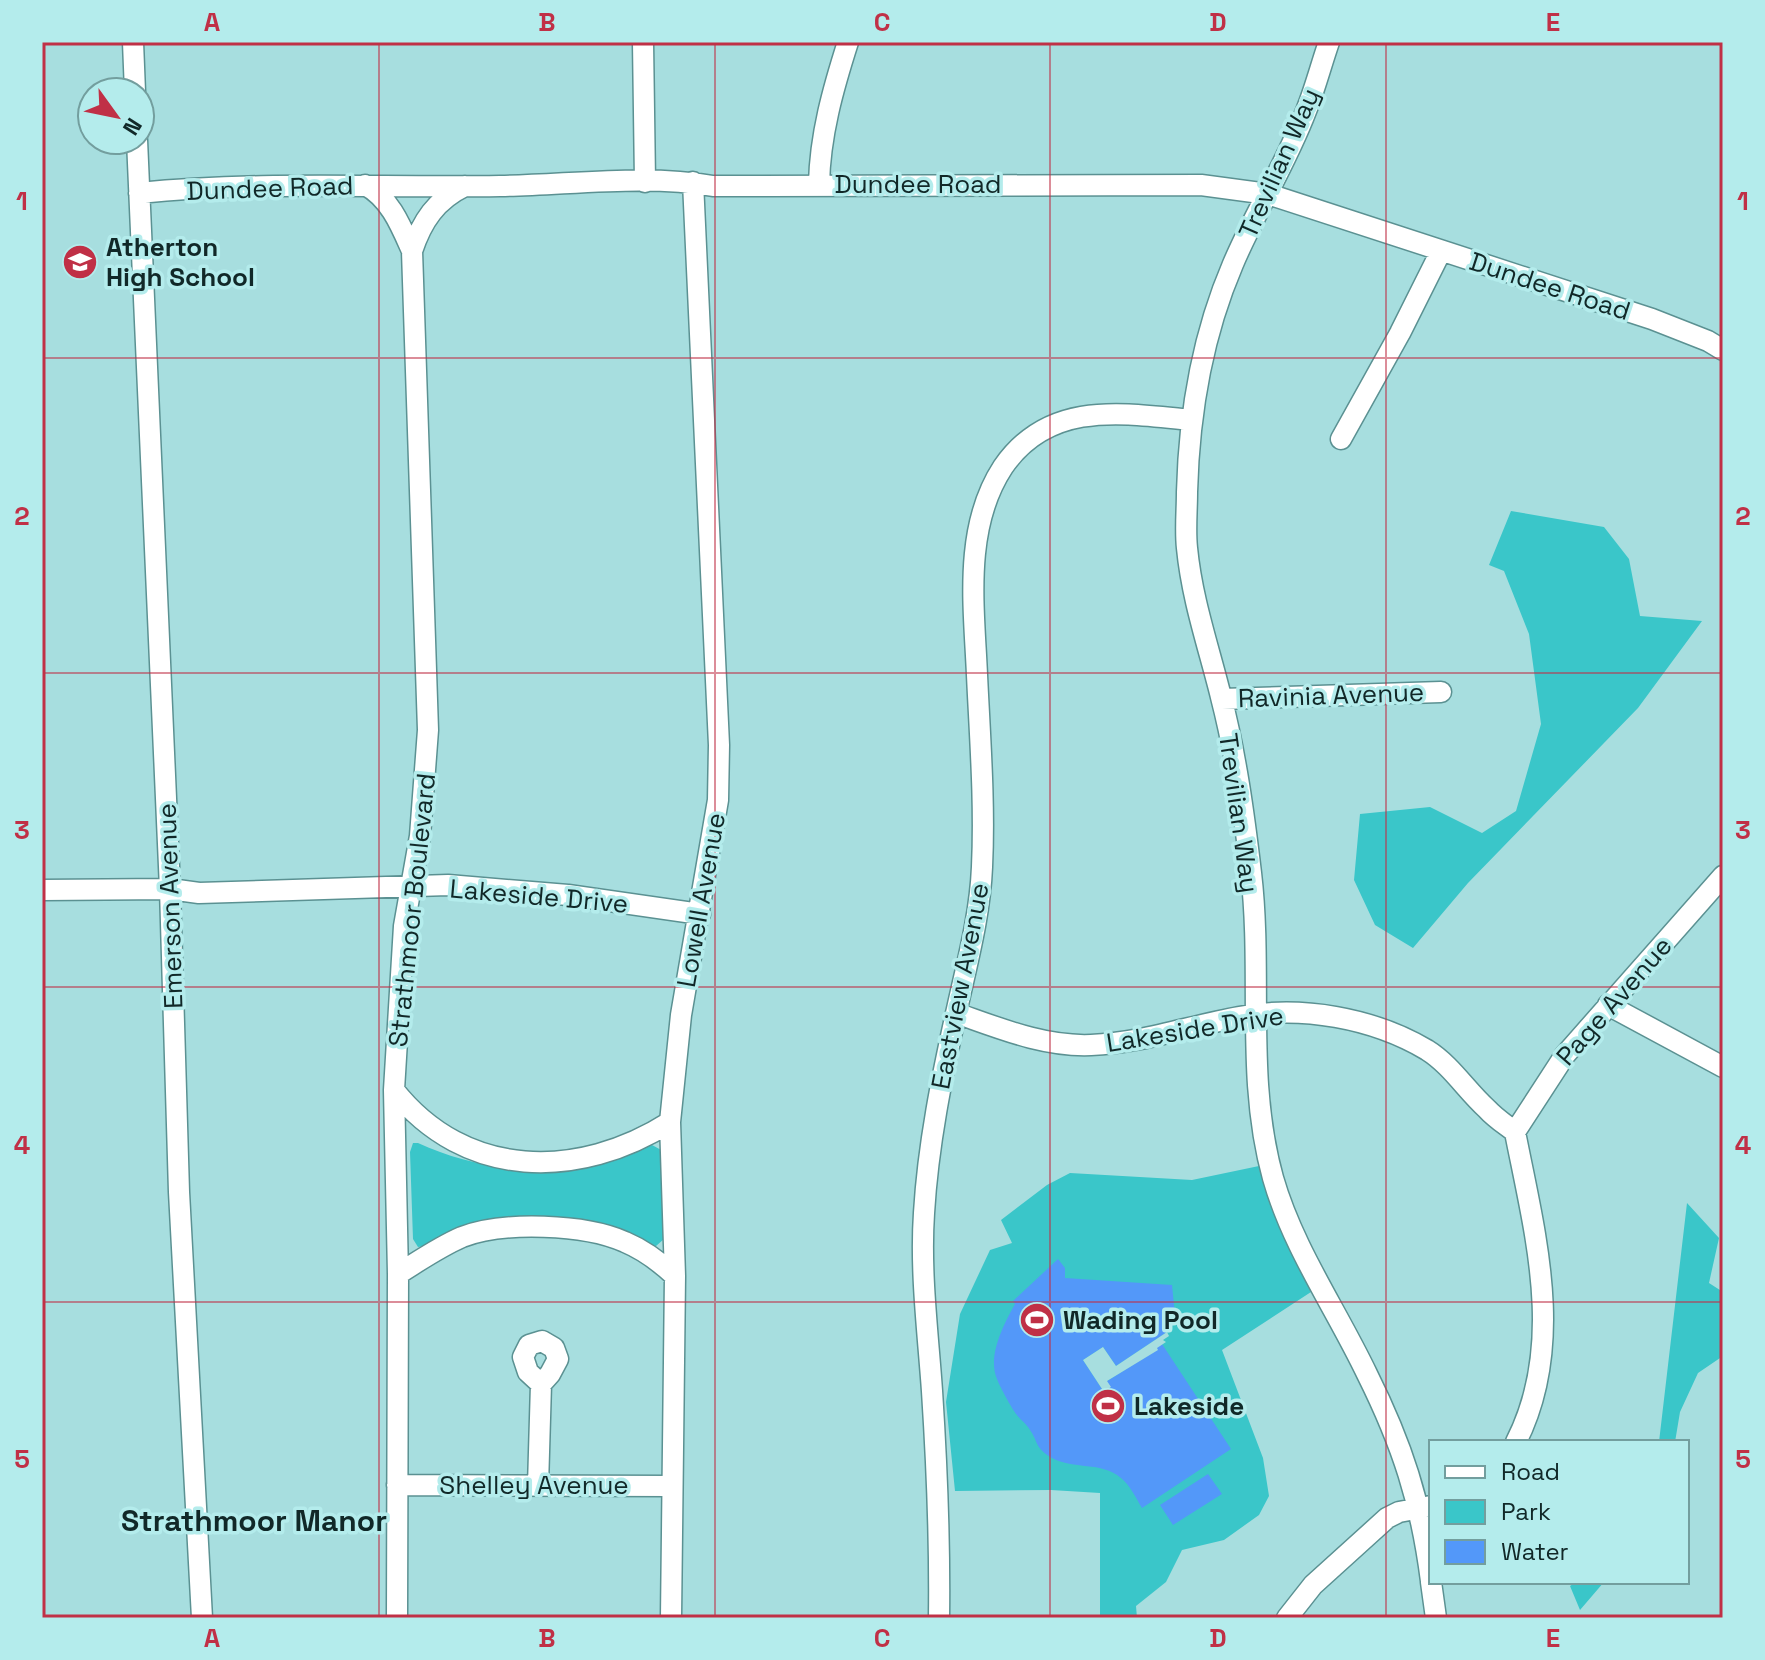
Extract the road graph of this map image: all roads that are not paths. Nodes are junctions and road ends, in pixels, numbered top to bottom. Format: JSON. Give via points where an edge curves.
{"nodes":[{"id":1,"x":133,"y":42,"type":"edge"},
{"id":2,"x":643,"y":42,"type":"edge"},
{"id":3,"x":848,"y":42,"type":"edge"},
{"id":4,"x":1329,"y":42,"type":"edge"},
{"id":5,"x":134,"y":76,"type":"edge"},
{"id":6,"x":138,"y":156,"type":"edge"},
{"id":7,"x":645,"y":182,"type":"junction"},
{"id":8,"x":693,"y":182,"type":"junction"},
{"id":9,"x":819,"y":184,"type":"junction"},
{"id":10,"x":365,"y":185,"type":"junction"},
{"id":11,"x":465,"y":186,"type":"junction"},
{"id":12,"x":139,"y":193,"type":"junction"},
{"id":13,"x":1268,"y":194,"type":"junction"},
{"id":14,"x":412,"y":251,"type":"junction"},
{"id":15,"x":1441,"y":251,"type":"junction"},
{"id":16,"x":1723,"y":350,"type":"edge"},
{"id":17,"x":1191,"y":420,"type":"junction"},
{"id":18,"x":1341,"y":439,"type":"dead end"},
{"id":19,"x":1441,"y":692,"type":"dead end"},
{"id":20,"x":1222,"y":699,"type":"junction"},
{"id":21,"x":1723,"y":876,"type":"edge"},
{"id":22,"x":410,"y":888,"type":"junction"},
{"id":23,"x":170,"y":889,"type":"junction"},
{"id":24,"x":42,"y":890,"type":"edge"},
{"id":25,"x":700,"y":914,"type":"junction"},
{"id":26,"x":1608,"y":1005,"type":"junction"},
{"id":27,"x":956,"y":1013,"type":"junction"},
{"id":28,"x":1255,"y":1015,"type":"junction"},
{"id":29,"x":1723,"y":1067,"type":"edge"},
{"id":30,"x":394,"y":1090,"type":"junction"},
{"id":31,"x":670,"y":1122,"type":"junction"},
{"id":32,"x":1515,"y":1132,"type":"junction"},
{"id":33,"x":398,"y":1274,"type":"junction"},
{"id":34,"x":675,"y":1276,"type":"junction"},
{"id":35,"x":541,"y":1384,"type":"dead end"},
{"id":36,"x":1517,"y":1440,"type":"edge"},
{"id":37,"x":397,"y":1485,"type":"junction"},
{"id":38,"x":538,"y":1486,"type":"junction"},
{"id":39,"x":672,"y":1486,"type":"junction"},
{"id":40,"x":1425,"y":1508,"type":"edge"},
{"id":41,"x":1429,"y":1566,"type":"edge"},
{"id":42,"x":1431,"y":1584,"type":"edge"},
{"id":43,"x":202,"y":1618,"type":"edge"},
{"id":44,"x":397,"y":1618,"type":"edge"},
{"id":45,"x":671,"y":1618,"type":"edge"},
{"id":46,"x":939,"y":1618,"type":"edge"},
{"id":47,"x":1287,"y":1618,"type":"edge"},
{"id":48,"x":1436,"y":1618,"type":"edge"}],
"edges":[{"from":1,"to":5,"type":"street"},
{"from":2,"to":7,"type":"street"},
{"from":3,"to":9,"type":"street","via":[[819,149]]},
{"from":4,"to":13,"type":"street","name":"Trevilian Way","via":[[1306,112]]},
{"from":6,"to":12,"type":"street"},
{"from":7,"to":8,"type":"street","name":"Dundee Road"},
{"from":7,"to":11,"type":"street","name":"Dundee Road"},
{"from":8,"to":9,"type":"street","name":"Dundee Road"},
{"from":8,"to":25,"type":"street","name":"Lowell Avenue","via":[[719,745],[718,800]]},
{"from":9,"to":13,"type":"street","name":"Dundee Road","via":[[1156,183]]},
{"from":10,"to":11,"type":"street","name":"Dundee Road"},
{"from":10,"to":12,"type":"street","name":"Dundee Road"},
{"from":10,"to":14,"type":"street","name":"Strathmoor Boulevard","via":[[392,210]]},
{"from":11,"to":14,"type":"street","name":"Strathmoor Boulevard","via":[[429,214]]},
{"from":12,"to":23,"type":"street","name":"Emerson Avenue"},
{"from":13,"to":15,"type":"street","name":"Dundee Road"},
{"from":13,"to":17,"type":"street","name":"Trevilian Way","via":[[1218,304]]},
{"from":14,"to":22,"type":"street","name":"Strathmoor Boulevard","via":[[428,730]]},
{"from":15,"to":16,"type":"street","name":"Dundee Road","via":[[1652,319]]},
{"from":15,"to":18,"type":"street"},
{"from":17,"to":20,"type":"street","name":"Trevilian Way","via":[[1186,545],[1195,604]]},
{"from":17,"to":27,"type":"street","name":"Eastview Avenue","via":[[1111,413],[1055,424],[1011,457],[987,499],[977,538],[974,589],[982,873]]},
{"from":19,"to":20,"type":"street","name":"Ravinia Avenue"},
{"from":20,"to":28,"type":"street","name":"Trevilian Way","via":[[1251,878]]},
{"from":21,"to":26,"type":"street","name":"Page Avenue"},
{"from":22,"to":23,"type":"street","name":"Lakeside Drive","via":[[199,893]]},
{"from":22,"to":25,"type":"street","name":"Lakeside Drive","via":[[448,885],[568,895]]},
{"from":22,"to":30,"type":"street","name":"Strathmoor Boulevard"},
{"from":23,"to":24,"type":"street","name":"Lakeside Drive"},
{"from":23,"to":43,"type":"street","name":"Emerson Avenue","via":[[179,1192]]},
{"from":25,"to":31,"type":"street","name":"Lowell Avenue","via":[[681,1015]]},
{"from":26,"to":29,"type":"street"},
{"from":26,"to":32,"type":"street","name":"Page Avenue","via":[[1565,1055]]},
{"from":27,"to":28,"type":"street","name":"Lakeside Drive","via":[[1013,1033],[1089,1045],[1149,1039]]},
{"from":27,"to":46,"type":"street","name":"Eastview Avenue","via":[[931,1141],[924,1215],[940,1509]]},
{"from":28,"to":32,"type":"street","name":"Lakeside Drive","via":[[1352,1020],[1401,1037],[1429,1051]]},
{"from":28,"to":40,"type":"street","name":"Trevilian Way","via":[[1262,1124],[1273,1178],[1295,1238],[1367,1372]]},
{"from":30,"to":31,"type":"street","via":[[447,1140],[505,1159],[578,1159],[609,1153]]},
{"from":30,"to":33,"type":"street","name":"Strathmoor Boulevard"},
{"from":31,"to":34,"type":"street","name":"Lowell Avenue"},
{"from":32,"to":36,"type":"street","via":[[1543,1288],[1540,1370]]},
{"from":33,"to":34,"type":"street","via":[[464,1236],[532,1228],[622,1240]]},
{"from":33,"to":37,"type":"street","name":"Strathmoor Boulevard"},
{"from":34,"to":39,"type":"street","name":"Lowell Avenue"},
{"from":35,"to":38,"type":"street"},
{"from":37,"to":38,"type":"street","name":"Shelley Avenue"},
{"from":37,"to":44,"type":"street","name":"Strathmoor Boulevard"},
{"from":38,"to":39,"type":"street","name":"Shelley Avenue"},
{"from":39,"to":45,"type":"street","name":"Lowell Avenue"},
{"from":40,"to":41,"type":"street","name":"Trevilian Way"},
{"from":40,"to":47,"type":"street","via":[[1387,1518],[1313,1585]]},
{"from":42,"to":48,"type":"street","name":"Trevilian Way"}]}
